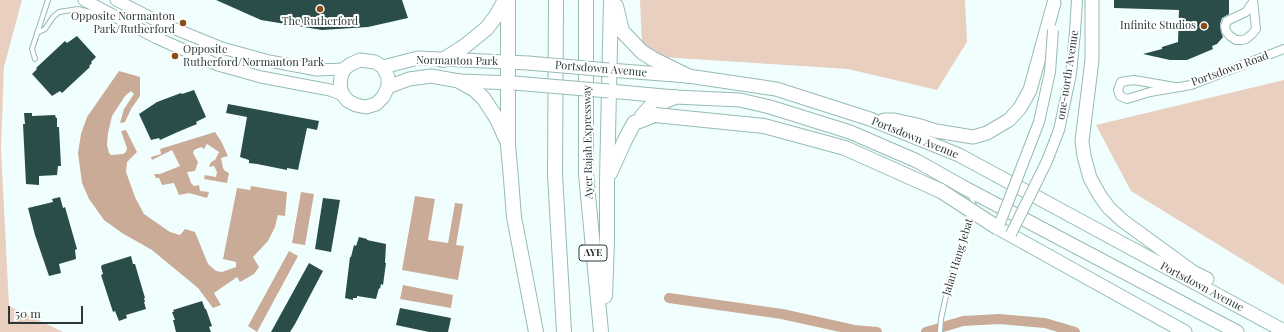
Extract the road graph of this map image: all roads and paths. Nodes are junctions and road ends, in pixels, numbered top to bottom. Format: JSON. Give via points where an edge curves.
{"nodes":[{"id":1,"x":48,"y":0,"type":"edge"},
{"id":2,"x":84,"y":0,"type":"edge"},
{"id":3,"x":116,"y":0,"type":"edge"},
{"id":4,"x":504,"y":0,"type":"edge"},
{"id":5,"x":508,"y":0,"type":"edge"},
{"id":6,"x":556,"y":0,"type":"edge"},
{"id":7,"x":586,"y":0,"type":"edge"},
{"id":8,"x":613,"y":0,"type":"edge"},
{"id":9,"x":1078,"y":0,"type":"edge"},
{"id":10,"x":1092,"y":0,"type":"edge"},
{"id":11,"x":1253,"y":1,"type":"edge"},
{"id":12,"x":1054,"y":2,"type":"edge"},
{"id":13,"x":116,"y":16,"type":"junction"},
{"id":14,"x":37,"y":33,"type":"junction"},
{"id":15,"x":1284,"y":49,"type":"edge"},
{"id":16,"x":35,"y":58,"type":"dead end"},
{"id":17,"x":443,"y":60,"type":"junction"},
{"id":18,"x":510,"y":62,"type":"junction"},
{"id":19,"x":383,"y":67,"type":"junction"},
{"id":20,"x":344,"y":69,"type":"junction"},
{"id":21,"x":609,"y":70,"type":"junction"},
{"id":22,"x":688,"y":76,"type":"junction"},
{"id":23,"x":459,"y":81,"type":"junction"},
{"id":24,"x":511,"y":83,"type":"junction"},
{"id":25,"x":388,"y":87,"type":"junction"},
{"id":26,"x":1175,"y":87,"type":"junction"},
{"id":27,"x":609,"y":91,"type":"junction"},
{"id":28,"x":343,"y":95,"type":"junction"},
{"id":29,"x":676,"y":97,"type":"junction"},
{"id":30,"x":870,"y":119,"type":"junction"},
{"id":31,"x":634,"y":123,"type":"junction"},
{"id":32,"x":508,"y":145,"type":"junction"},
{"id":33,"x":607,"y":180,"type":"junction"},
{"id":34,"x":964,"y":187,"type":"junction"},
{"id":35,"x":995,"y":203,"type":"junction"},
{"id":36,"x":974,"y":206,"type":"junction"},
{"id":37,"x":998,"y":228,"type":"junction"},
{"id":38,"x":1011,"y":234,"type":"junction"},
{"id":39,"x":1284,"y":324,"type":"edge"},
{"id":40,"x":1284,"y":331,"type":"edge"},
{"id":41,"x":536,"y":332,"type":"edge"},
{"id":42,"x":564,"y":332,"type":"edge"},
{"id":43,"x":602,"y":332,"type":"edge"},
{"id":44,"x":940,"y":332,"type":"edge"},
{"id":45,"x":1185,"y":332,"type":"edge"},
{"id":46,"x":1237,"y":332,"type":"edge"}],
"edges":[{"from":1,"to":14,"type":"lane"},
{"from":2,"to":13,"type":"main road"},
{"from":3,"to":20,"type":"main road","via":[[163,24],[222,48],[310,69]]},
{"from":4,"to":17,"type":"highway","via":[[487,28]]},
{"from":5,"to":18,"type":"highway"},
{"from":6,"to":42,"type":"highway","via":[[555,174]]},
{"from":7,"to":43,"type":"highway","name":"Ayer Rajah Expressway","number":"AYE","via":[[586,174]]},
{"from":8,"to":21,"type":"highway"},
{"from":8,"to":22,"type":"highway","via":[[622,31],[642,52]]},
{"from":9,"to":38,"type":"street","name":"one-north Avenue","bridge":true,"via":[[1071,74],[1059,130]]},
{"from":10,"to":39,"type":"highway","via":[[1092,60],[1082,141],[1090,178],[1100,196],[1129,226],[1193,272]]},
{"from":11,"to":11,"type":"street","via":[[1256,29],[1246,39],[1236,40],[1226,31],[1227,21],[1246,12]]},
{"from":12,"to":30,"type":"highway","via":[[1030,90],[1020,108],[1009,120],[986,133],[973,136],[936,131],[894,120]]},
{"from":12,"to":37,"type":"street","name":"one-north Avenue","bridge":true,"via":[[1050,72],[1039,122]]},
{"from":13,"to":14,"type":"lane","via":[[78,9],[59,12],[45,29]]},
{"from":13,"to":28,"type":"main road","via":[[157,38],[218,65]]},
{"from":14,"to":16,"type":"lane","via":[[32,49]]},
{"from":15,"to":26,"type":"street","name":"Portsdown Road","via":[[1191,85]]},
{"from":17,"to":18,"type":"highway","name":"Normanton Park"},
{"from":17,"to":19,"type":"highway","name":"Normanton Park","via":[[418,58]]},
{"from":18,"to":21,"type":"highway","name":"Portsdown Avenue","bridge":true},
{"from":18,"to":24,"type":"highway"},
{"from":19,"to":20,"type":"highway","via":[[375,62],[360,60]]},
{"from":19,"to":25,"type":"highway","via":[[388,77]]},
{"from":20,"to":28,"type":"highway","via":[[340,86]]},
{"from":21,"to":22,"type":"highway","name":"Portsdown Avenue"},
{"from":21,"to":27,"type":"highway"},
{"from":22,"to":30,"type":"highway","name":"Portsdown Avenue","via":[[776,89]]},
{"from":23,"to":24,"type":"highway","name":"Normanton Park"},
{"from":23,"to":25,"type":"highway","name":"Normanton Park","via":[[431,76]]},
{"from":23,"to":32,"type":"highway","via":[[475,90],[484,99]]},
{"from":24,"to":27,"type":"highway","name":"Portsdown Avenue","bridge":true},
{"from":24,"to":32,"type":"highway"},
{"from":25,"to":28,"type":"highway","via":[[376,104],[366,107],[348,101]]},
{"from":26,"to":26,"type":"street","name":"Portsdown Road","via":[[1127,99],[1120,96],[1118,90],[1122,82],[1134,80]]},
{"from":27,"to":29,"type":"highway","name":"Portsdown Avenue"},
{"from":27,"to":33,"type":"highway"},
{"from":29,"to":31,"type":"highway","via":[[650,107]]},
{"from":29,"to":34,"type":"highway","name":"Portsdown Avenue","via":[[740,100],[770,107],[850,132],[918,161]]},
{"from":30,"to":40,"type":"highway","name":"Portsdown Avenue","via":[[959,155]]},
{"from":31,"to":33,"type":"highway"},
{"from":31,"to":37,"type":"highway","bridge":true,"via":[[655,115],[764,126],[845,148],[941,192]]},
{"from":32,"to":41,"type":"highway","via":[[514,217]]},
{"from":33,"to":43,"type":"highway","via":[[607,241]]},
{"from":34,"to":35,"type":"highway","name":"Portsdown Avenue"},
{"from":34,"to":36,"type":"lane","name":"Jalan Hang Jebat","via":[[973,199]]},
{"from":35,"to":36,"type":"lane","via":[[981,201]]},
{"from":35,"to":46,"type":"highway","name":"Portsdown Avenue"},
{"from":36,"to":44,"type":"lane","name":"Jalan Hang Jebat","via":[[949,282]]},
{"from":37,"to":38,"type":"highway"},
{"from":38,"to":45,"type":"highway"}]}
